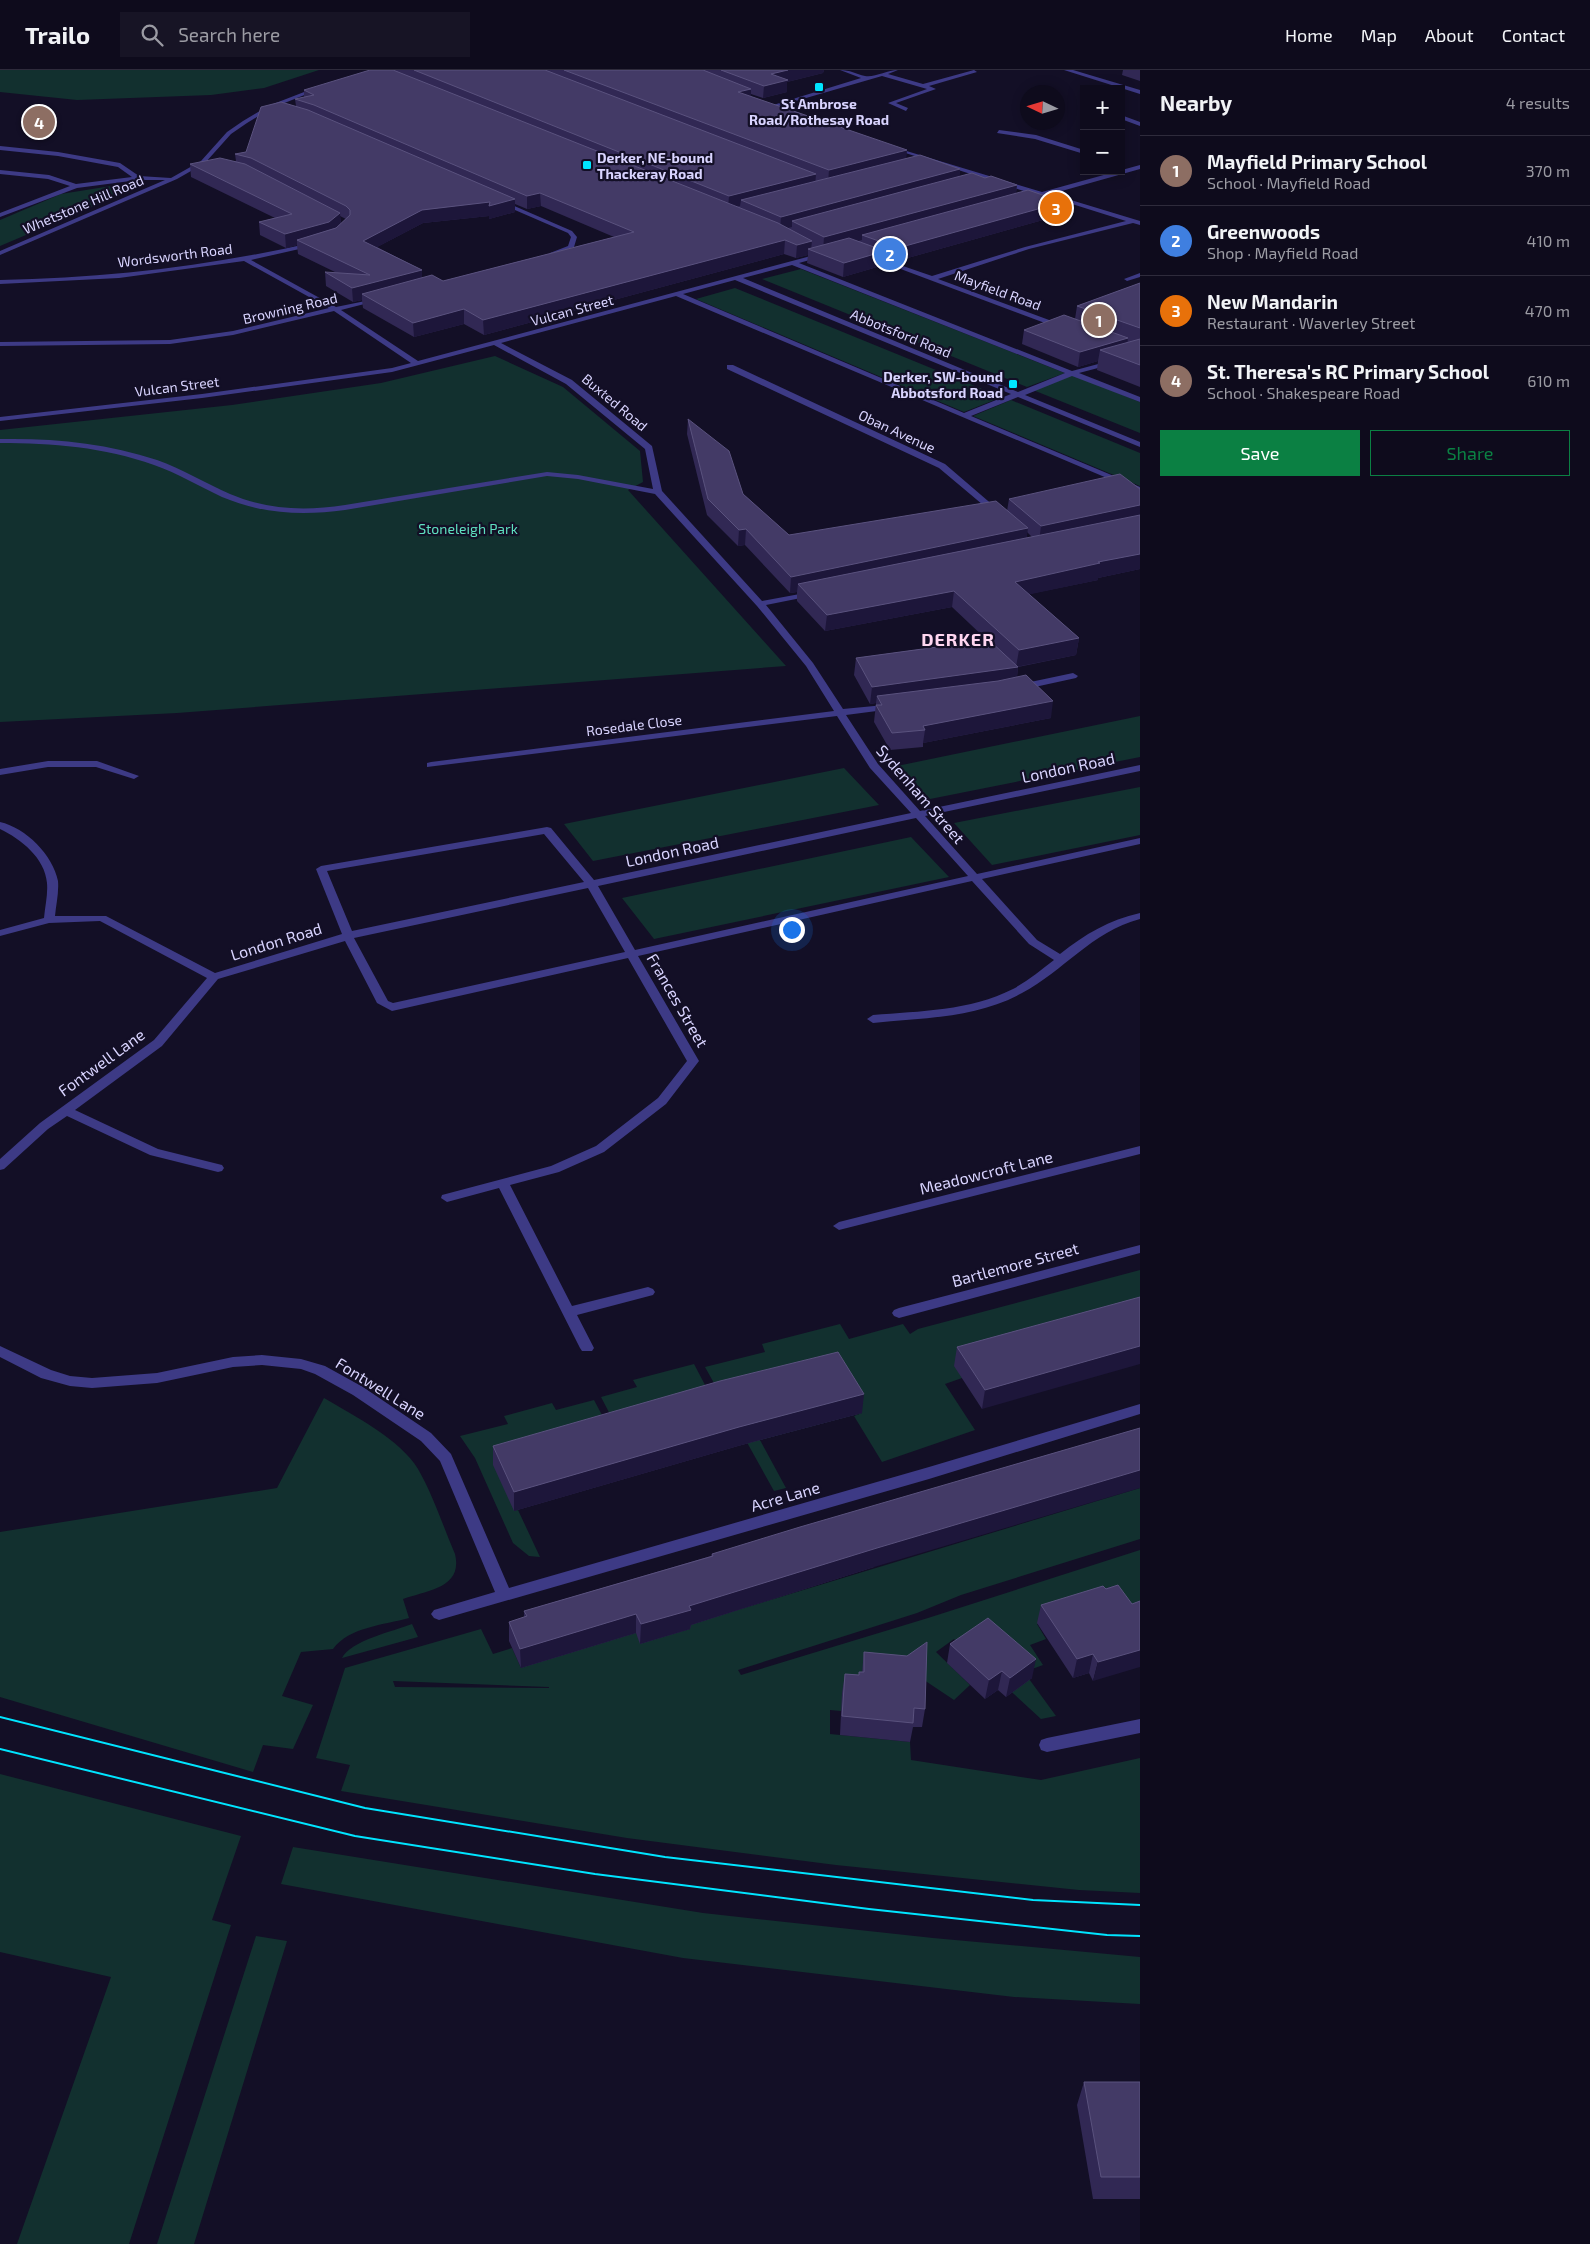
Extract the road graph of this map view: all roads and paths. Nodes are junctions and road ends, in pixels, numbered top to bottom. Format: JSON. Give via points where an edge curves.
{"nodes":[{"id":1,"x":843,"y":70,"type":"edge"},
{"id":2,"x":1067,"y":70,"type":"edge"},
{"id":3,"x":887,"y":71,"type":"edge"},
{"id":4,"x":974,"y":72,"type":"dead end"},
{"id":5,"x":1100,"y":75,"type":"dead end"},
{"id":6,"x":1092,"y":77,"type":"junction"},
{"id":7,"x":865,"y":78,"type":"junction"},
{"id":8,"x":325,"y":86,"type":"edge"},
{"id":9,"x":924,"y":86,"type":"junction"},
{"id":10,"x":1140,"y":92,"type":"edge"},
{"id":11,"x":764,"y":103,"type":"edge"},
{"id":12,"x":773,"y":106,"type":"junction"},
{"id":13,"x":270,"y":107,"type":"junction"},
{"id":14,"x":782,"y":109,"type":"edge"},
{"id":15,"x":906,"y":109,"type":"dead end"},
{"id":16,"x":285,"y":111,"type":"edge"},
{"id":17,"x":1125,"y":118,"type":"edge"},
{"id":18,"x":1140,"y":124,"type":"edge"},
{"id":19,"x":999,"y":132,"type":"dead end"},
{"id":20,"x":886,"y":144,"type":"edge"},
{"id":21,"x":0,"y":148,"type":"edge"},
{"id":22,"x":1080,"y":151,"type":"edge"},
{"id":23,"x":932,"y":160,"type":"junction"},
{"id":24,"x":204,"y":162,"type":"junction"},
{"id":25,"x":923,"y":163,"type":"edge"},
{"id":26,"x":213,"y":164,"type":"edge"},
{"id":27,"x":1125,"y":167,"type":"edge"},
{"id":28,"x":1140,"y":167,"type":"edge"},
{"id":29,"x":1131,"y":169,"type":"junction"},
{"id":30,"x":0,"y":172,"type":"edge"},
{"id":31,"x":138,"y":178,"type":"junction"},
{"id":32,"x":175,"y":178,"type":"junction"},
{"id":33,"x":987,"y":178,"type":"junction"},
{"id":34,"x":977,"y":181,"type":"edge"},
{"id":35,"x":76,"y":186,"type":"junction"},
{"id":36,"x":1040,"y":194,"type":"junction"},
{"id":37,"x":497,"y":201,"type":"edge"},
{"id":38,"x":1012,"y":202,"type":"edge"},
{"id":39,"x":0,"y":215,"type":"edge"},
{"id":40,"x":1137,"y":222,"type":"edge"},
{"id":41,"x":319,"y":243,"type":"edge"},
{"id":42,"x":814,"y":251,"type":"edge"},
{"id":43,"x":858,"y":251,"type":"edge"},
{"id":44,"x":831,"y":252,"type":"edge"},
{"id":45,"x":0,"y":253,"type":"edge"},
{"id":46,"x":822,"y":255,"type":"junction"},
{"id":47,"x":546,"y":256,"type":"edge"},
{"id":48,"x":245,"y":259,"type":"junction"},
{"id":49,"x":793,"y":263,"type":"junction"},
{"id":50,"x":1140,"y":275,"type":"edge"},
{"id":51,"x":736,"y":278,"type":"junction"},
{"id":52,"x":931,"y":279,"type":"junction"},
{"id":53,"x":1127,"y":279,"type":"dead end"},
{"id":54,"x":0,"y":282,"type":"edge"},
{"id":55,"x":677,"y":294,"type":"junction"},
{"id":56,"x":384,"y":298,"type":"edge"},
{"id":57,"x":336,"y":310,"type":"junction"},
{"id":58,"x":1075,"y":331,"type":"edge"},
{"id":59,"x":496,"y":343,"type":"junction"},
{"id":60,"x":0,"y":344,"type":"edge"},
{"id":61,"x":1120,"y":359,"type":"edge"},
{"id":62,"x":418,"y":364,"type":"junction"},
{"id":63,"x":730,"y":367,"type":"dead end"},
{"id":64,"x":1072,"y":373,"type":"junction"},
{"id":65,"x":1017,"y":394,"type":"junction"},
{"id":66,"x":1140,"y":400,"type":"edge"},
{"id":67,"x":966,"y":415,"type":"junction"},
{"id":68,"x":0,"y":419,"type":"edge"},
{"id":69,"x":0,"y":441,"type":"edge"},
{"id":70,"x":1140,"y":445,"type":"edge"},
{"id":71,"x":1140,"y":490,"type":"edge"},
{"id":72,"x":658,"y":492,"type":"junction"},
{"id":73,"x":1007,"y":521,"type":"edge"},
{"id":74,"x":826,"y":590,"type":"edge"},
{"id":75,"x":760,"y":604,"type":"junction"},
{"id":76,"x":1073,"y":676,"type":"dead end"},
{"id":77,"x":1014,"y":689,"type":"edge"},
{"id":78,"x":898,"y":705,"type":"edge"},
{"id":79,"x":840,"y":712,"type":"junction"},
{"id":80,"x":431,"y":765,"type":"dead end"},
{"id":81,"x":1140,"y":768,"type":"edge"},
{"id":82,"x":0,"y":772,"type":"edge"},
{"id":83,"x":134,"y":776,"type":"dead end"},
{"id":84,"x":918,"y":816,"type":"junction"},
{"id":85,"x":0,"y":825,"type":"edge"},
{"id":86,"x":1140,"y":841,"type":"edge"},
{"id":87,"x":973,"y":877,"type":"junction"},
{"id":88,"x":592,"y":885,"type":"junction"},
{"id":89,"x":1140,"y":916,"type":"edge"},
{"id":90,"x":49,"y":920,"type":"junction"},
{"id":91,"x":0,"y":933,"type":"edge"},
{"id":92,"x":348,"y":936,"type":"junction"},
{"id":93,"x":631,"y":954,"type":"junction"},
{"id":94,"x":1062,"y":960,"type":"junction"},
{"id":95,"x":214,"y":977,"type":"junction"},
{"id":96,"x":873,"y":1019,"type":"dead end"},
{"id":97,"x":65,"y":1110,"type":"junction"},
{"id":98,"x":1140,"y":1150,"type":"edge"},
{"id":99,"x":0,"y":1166,"type":"edge"},
{"id":100,"x":218,"y":1168,"type":"dead end"},
{"id":101,"x":503,"y":1184,"type":"junction"},
{"id":102,"x":447,"y":1198,"type":"dead end"},
{"id":103,"x":839,"y":1226,"type":"dead end"},
{"id":104,"x":1140,"y":1249,"type":"edge"},
{"id":105,"x":648,"y":1292,"type":"dead end"},
{"id":106,"x":569,"y":1312,"type":"junction"},
{"id":107,"x":899,"y":1313,"type":"dead end"},
{"id":108,"x":586,"y":1348,"type":"dead end"},
{"id":109,"x":0,"y":1351,"type":"edge"},
{"id":110,"x":1140,"y":1409,"type":"edge"},
{"id":111,"x":504,"y":1594,"type":"junction"},
{"id":112,"x":439,"y":1614,"type":"dead end"},
{"id":113,"x":1140,"y":1726,"type":"edge"},
{"id":114,"x":1047,"y":1745,"type":"dead end"}],
"edges":[{"from":1,"to":7,"type":"street"},
{"from":2,"to":6,"type":"street"},
{"from":3,"to":7,"type":"street"},
{"from":3,"to":9,"type":"street"},
{"from":4,"to":9,"type":"street"},
{"from":5,"to":6,"type":"street"},
{"from":6,"to":10,"type":"street"},
{"from":7,"to":12,"type":"street"},
{"from":8,"to":13,"type":"street"},
{"from":9,"to":15,"type":"street","via":[[934,90],[891,103]]},
{"from":11,"to":12,"type":"street"},
{"from":12,"to":14,"type":"street"},
{"from":13,"to":16,"type":"street"},
{"from":13,"to":24,"type":"street","via":[[229,133]]},
{"from":17,"to":18,"type":"street"},
{"from":19,"to":22,"type":"street","via":[[1036,137]]},
{"from":20,"to":23,"type":"street"},
{"from":21,"to":31,"type":"street","via":[[120,165]]},
{"from":23,"to":25,"type":"street"},
{"from":23,"to":33,"type":"street"},
{"from":24,"to":26,"type":"street"},
{"from":24,"to":32,"type":"street","name":"Whetstone Hill Road"},
{"from":27,"to":29,"type":"street"},
{"from":28,"to":29,"type":"street"},
{"from":29,"to":36,"type":"street"},
{"from":30,"to":35,"type":"street","via":[[49,178]]},
{"from":31,"to":32,"type":"street","name":"Whetstone Hill Road"},
{"from":31,"to":35,"type":"street","name":"Whetstone Hill Road"},
{"from":32,"to":45,"type":"street","name":"Whetstone Hill Road"},
{"from":33,"to":34,"type":"street"},
{"from":33,"to":36,"type":"street"},
{"from":35,"to":39,"type":"street","name":"Whetstone Hill Road"},
{"from":36,"to":38,"type":"street"},
{"from":36,"to":40,"type":"street"},
{"from":37,"to":47,"type":"street","via":[[570,232],[574,241],[571,246]]},
{"from":40,"to":52,"type":"street","via":[[1027,248]]},
{"from":41,"to":48,"type":"street","name":"Wordsworth Road"},
{"from":42,"to":46,"type":"street"},
{"from":43,"to":52,"type":"street","name":"Mayfield Road"},
{"from":44,"to":46,"type":"street","name":"Vulcan Street"},
{"from":46,"to":49,"type":"street","name":"Vulcan Street"},
{"from":48,"to":54,"type":"street","name":"Wordsworth Road","via":[[133,275]]},
{"from":48,"to":57,"type":"street"},
{"from":49,"to":51,"type":"street","name":"Vulcan Street"},
{"from":49,"to":64,"type":"street"},
{"from":50,"to":53,"type":"street"},
{"from":51,"to":55,"type":"street","name":"Vulcan Street"},
{"from":51,"to":65,"type":"street","name":"Abbotsford Road"},
{"from":52,"to":58,"type":"street","name":"Mayfield Road"},
{"from":55,"to":59,"type":"street","name":"Vulcan Street"},
{"from":55,"to":67,"type":"street"},
{"from":56,"to":57,"type":"street","name":"Browning Road"},
{"from":57,"to":60,"type":"street","name":"Browning Road","via":[[233,333],[170,342]]},
{"from":57,"to":62,"type":"street"},
{"from":59,"to":62,"type":"street","name":"Vulcan Street"},
{"from":59,"to":72,"type":"street","name":"Buxted Road","via":[[569,382],[648,448]]},
{"from":61,"to":64,"type":"street"},
{"from":62,"to":68,"type":"street","name":"Vulcan Street","via":[[212,395]]},
{"from":63,"to":73,"type":"street","name":"Oban Avenue","via":[[942,466]]},
{"from":64,"to":65,"type":"street"},
{"from":64,"to":66,"type":"street"},
{"from":65,"to":67,"type":"street"},
{"from":65,"to":70,"type":"street","name":"Abbotsford Road"},
{"from":67,"to":71,"type":"street"},
{"from":69,"to":72,"type":"street","via":[[79,444],[123,453],[157,463],[269,509],[311,511],[349,507],[547,474]]},
{"from":72,"to":75,"type":"street","name":"Buxted Road"},
{"from":74,"to":75,"type":"street"},
{"from":75,"to":79,"type":"street","name":"Sydenham Street","via":[[810,665]]},
{"from":76,"to":77,"type":"street"},
{"from":78,"to":79,"type":"street","name":"Rosedale Close"},
{"from":79,"to":80,"type":"street","name":"Rosedale Close"},
{"from":79,"to":84,"type":"street","name":"Sydenham Street","via":[[874,766]]},
{"from":81,"to":84,"type":"street","name":"London Road"},
{"from":82,"to":83,"type":"street","via":[[48,764],[96,764]]},
{"from":84,"to":87,"type":"street","name":"Sydenham Street"},
{"from":84,"to":88,"type":"street","name":"London Road"},
{"from":85,"to":90,"type":"street","via":[[16,832],[43,858],[52,880]]},
{"from":86,"to":87,"type":"street"},
{"from":87,"to":93,"type":"street"},
{"from":87,"to":94,"type":"street","name":"Sydenham Street","via":[[1033,942]]},
{"from":88,"to":92,"type":"street","name":"London Road"},
{"from":88,"to":92,"type":"street","name":"Frances Street","via":[[547,830],[321,869]]},
{"from":88,"to":93,"type":"street","name":"Frances Street"},
{"from":89,"to":94,"type":"street","via":[[1114,924]]},
{"from":90,"to":91,"type":"street"},
{"from":90,"to":95,"type":"street","via":[[102,918]]},
{"from":92,"to":93,"type":"street","via":[[383,1003],[392,1007]]},
{"from":92,"to":95,"type":"street","name":"London Road"},
{"from":93,"to":101,"type":"street","name":"Frances Street","via":[[693,1061],[662,1101],[600,1149],[555,1169]]},
{"from":94,"to":96,"type":"street","via":[[1017,992],[972,1007]]},
{"from":95,"to":97,"type":"street","name":"Fontwell Lane","via":[[158,1043]]},
{"from":97,"to":99,"type":"street","name":"Fontwell Lane"},
{"from":97,"to":100,"type":"street","via":[[154,1152]]},
{"from":98,"to":103,"type":"street","name":"Meadowcroft Lane"},
{"from":101,"to":102,"type":"street","name":"Frances Street"},
{"from":101,"to":106,"type":"street"},
{"from":104,"to":107,"type":"street","name":"Bartlemore Street"},
{"from":105,"to":106,"type":"street"},
{"from":106,"to":108,"type":"street"},
{"from":109,"to":111,"type":"street","name":"Fontwell Lane","via":[[46,1374],[92,1383],[157,1378],[243,1362],[281,1361],[320,1370],[358,1391],[426,1437],[446,1458]]},
{"from":110,"to":111,"type":"street","name":"Acre Lane"},
{"from":111,"to":112,"type":"street","name":"Acre Lane"},
{"from":113,"to":114,"type":"street"}]}
